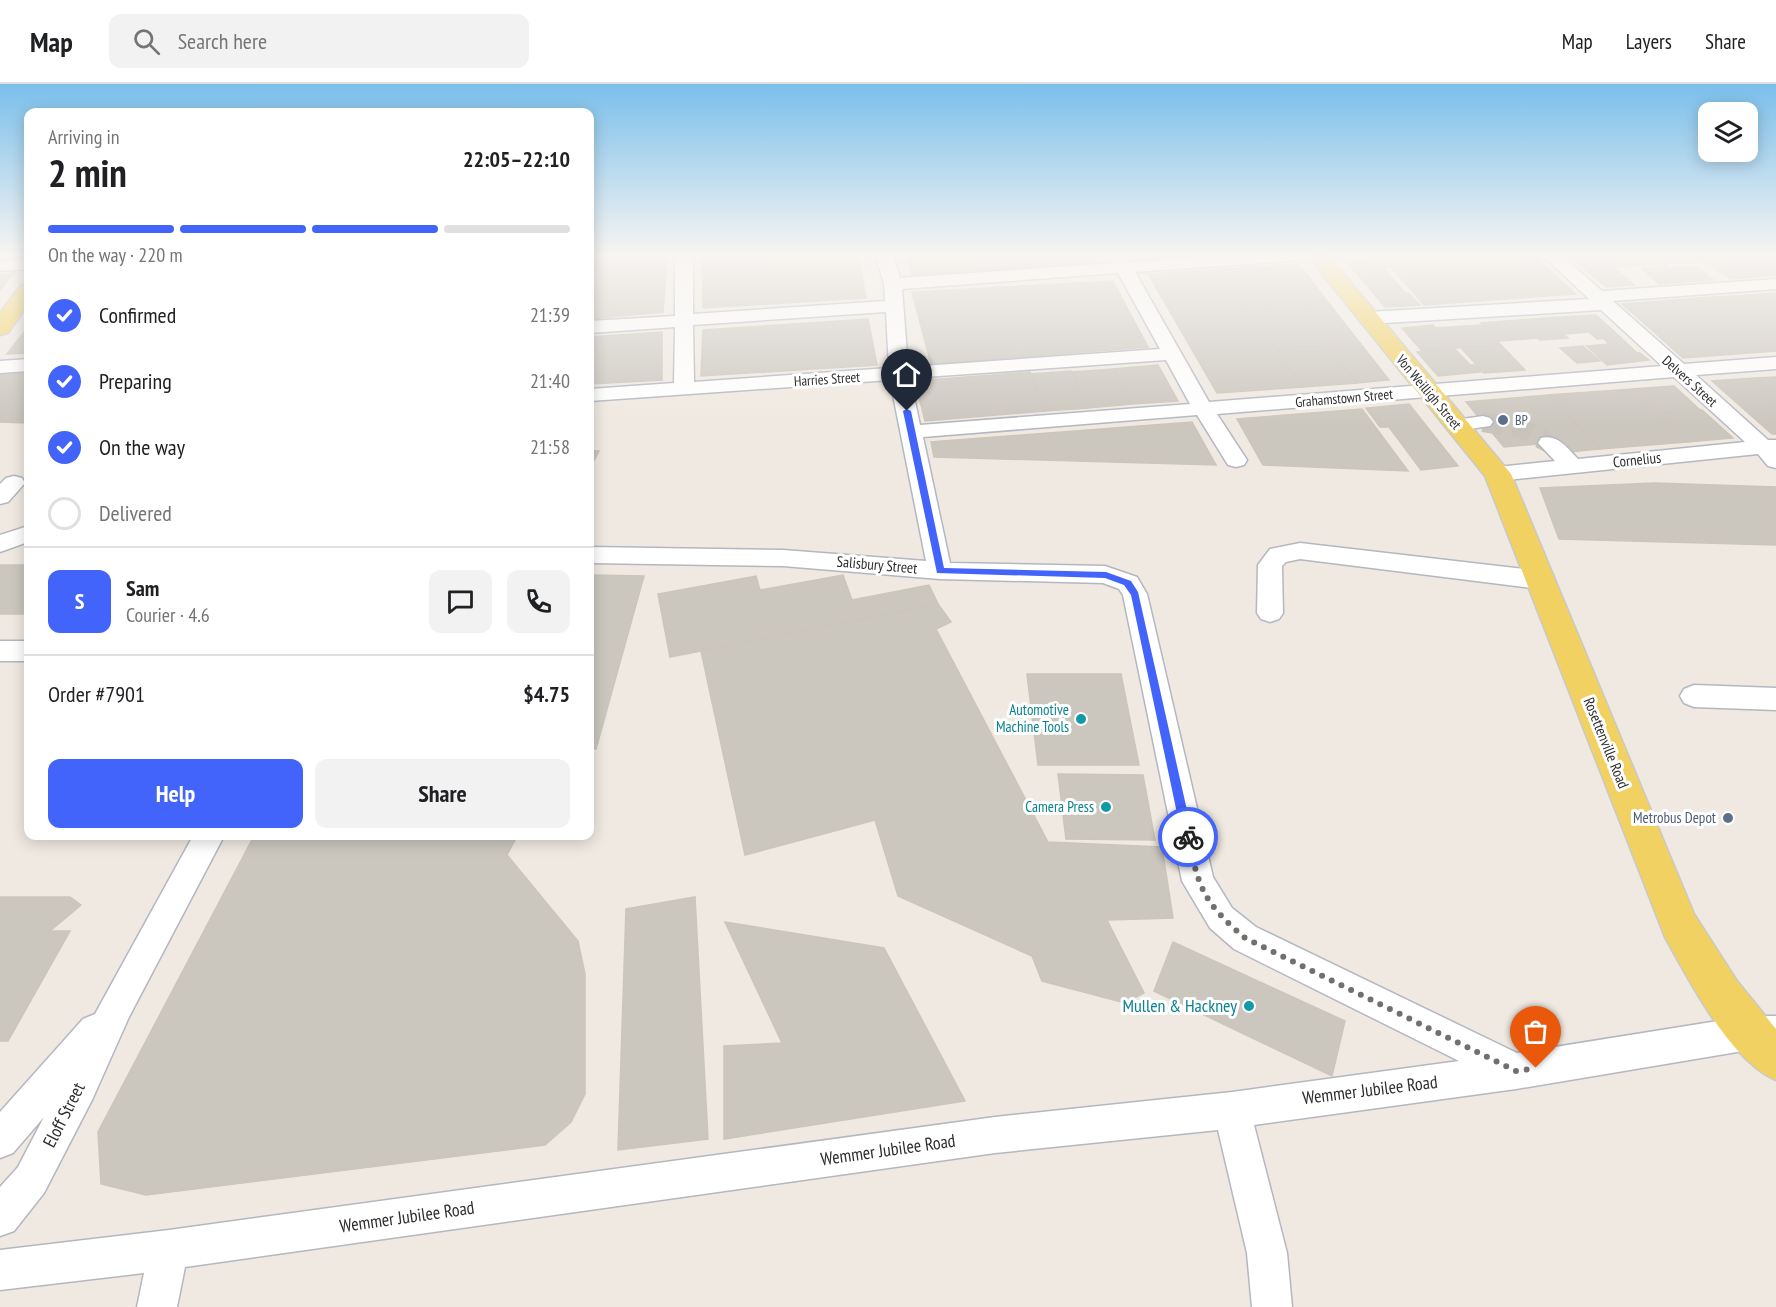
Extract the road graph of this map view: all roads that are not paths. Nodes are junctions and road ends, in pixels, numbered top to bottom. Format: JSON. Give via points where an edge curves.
{"nodes":[{"id":1,"x":13,"y":311,"type":"edge"},
{"id":2,"x":684,"y":311,"type":"edge"},
{"id":3,"x":827,"y":311,"type":"edge"},
{"id":4,"x":894,"y":311,"type":"edge"},
{"id":5,"x":1148,"y":311,"type":"edge"},
{"id":6,"x":1362,"y":311,"type":"edge"},
{"id":7,"x":1458,"y":311,"type":"edge"},
{"id":8,"x":1613,"y":311,"type":"edge"},
{"id":9,"x":1368,"y":318,"type":"junction"},
{"id":10,"x":684,"y":322,"type":"junction"},
{"id":11,"x":594,"y":327,"type":"edge"},
{"id":12,"x":0,"y":328,"type":"edge"},
{"id":13,"x":1172,"y":354,"type":"junction"},
{"id":14,"x":1776,"y":363,"type":"edge"},
{"id":15,"x":24,"y":365,"type":"edge"},
{"id":16,"x":0,"y":367,"type":"edge"},
{"id":17,"x":1678,"y":371,"type":"junction"},
{"id":18,"x":899,"y":374,"type":"junction"},
{"id":19,"x":684,"y":389,"type":"junction"},
{"id":20,"x":1427,"y":391,"type":"junction"},
{"id":21,"x":594,"y":395,"type":"edge"},
{"id":22,"x":1203,"y":409,"type":"junction"},
{"id":23,"x":1483,"y":422,"type":"tunnel mouth"},
{"id":24,"x":1456,"y":425,"type":"junction"},
{"id":25,"x":911,"y":432,"type":"junction"},
{"id":26,"x":1549,"y":443,"type":"tunnel mouth"},
{"id":27,"x":1772,"y":451,"type":"edge"},
{"id":28,"x":1236,"y":460,"type":"dead end"},
{"id":29,"x":1572,"y":466,"type":"junction"},
{"id":30,"x":1498,"y":474,"type":"junction"},
{"id":31,"x":24,"y":535,"type":"edge"},
{"id":32,"x":0,"y":544,"type":"edge"},
{"id":33,"x":594,"y":555,"type":"edge"},
{"id":34,"x":940,"y":571,"type":"junction"},
{"id":35,"x":1540,"y":580,"type":"junction"},
{"id":36,"x":1270,"y":613,"type":"dead end"},
{"id":37,"x":0,"y":651,"type":"edge"},
{"id":38,"x":24,"y":651,"type":"edge"},
{"id":39,"x":1694,"y":696,"type":"dead end"},
{"id":40,"x":1776,"y":699,"type":"edge"},
{"id":41,"x":207,"y":840,"type":"edge"},
{"id":42,"x":117,"y":1005,"type":"junction"},
{"id":43,"x":1762,"y":1033,"type":"edge"},
{"id":44,"x":1776,"y":1059,"type":"edge"},
{"id":45,"x":1516,"y":1071,"type":"junction"},
{"id":46,"x":1232,"y":1110,"type":"junction"},
{"id":47,"x":0,"y":1140,"type":"edge"},
{"id":48,"x":0,"y":1217,"type":"edge"},
{"id":49,"x":169,"y":1250,"type":"junction"},
{"id":50,"x":0,"y":1270,"type":"edge"},
{"id":51,"x":157,"y":1307,"type":"edge"},
{"id":52,"x":1272,"y":1307,"type":"edge"}],
"edges":[{"from":1,"to":12,"type":"main road"},
{"from":2,"to":10,"type":"street"},
{"from":3,"to":10,"type":"street"},
{"from":4,"to":18,"type":"street"},
{"from":5,"to":13,"type":"street"},
{"from":6,"to":9,"type":"main road","name":"Von Weilligh Street"},
{"from":7,"to":9,"type":"street"},
{"from":8,"to":17,"type":"street","name":"Delvers Street"},
{"from":9,"to":20,"type":"main road","name":"Von Weilligh Street"},
{"from":10,"to":11,"type":"street"},
{"from":10,"to":19,"type":"street"},
{"from":13,"to":18,"type":"street","name":"Harries Street"},
{"from":13,"to":22,"type":"street"},
{"from":14,"to":17,"type":"street","name":"Grahamstown Street"},
{"from":15,"to":16,"type":"street"},
{"from":17,"to":20,"type":"street","name":"Grahamstown Street"},
{"from":17,"to":27,"type":"street","name":"Delvers Street"},
{"from":18,"to":19,"type":"street","name":"Harries Street"},
{"from":18,"to":25,"type":"street"},
{"from":19,"to":21,"type":"street","name":"Harries Street"},
{"from":20,"to":22,"type":"street","name":"Grahamstown Street"},
{"from":20,"to":24,"type":"main road","name":"Von Weilligh Street"},
{"from":22,"to":25,"type":"street","name":"Grahamstown Street"},
{"from":22,"to":28,"type":"street"},
{"from":23,"to":24,"type":"street"},
{"from":24,"to":30,"type":"main road","name":"Von Weilligh Street"},
{"from":25,"to":34,"type":"street"},
{"from":26,"to":29,"type":"street"},
{"from":27,"to":29,"type":"street","name":"Cornelius"},
{"from":29,"to":30,"type":"street","name":"Cornelius"},
{"from":30,"to":35,"type":"main road","name":"Rosettenville Road"},
{"from":31,"to":32,"type":"street"},
{"from":33,"to":34,"type":"street","name":"Salisbury Street","via":[[783,558]]},
{"from":34,"to":45,"type":"street","name":"Salisbury Street","via":[[1106,575],[1128,583],[1135,594],[1198,881],[1221,918],[1245,938]]},
{"from":35,"to":36,"type":"street","via":[[1300,551],[1278,555],[1270,565]]},
{"from":35,"to":43,"type":"main road","name":"Rosettenville Road","via":[[1679,924],[1708,977]]},
{"from":37,"to":38,"type":"street"},
{"from":39,"to":40,"type":"street"},
{"from":41,"to":42,"type":"street","name":"Eloff Street"},
{"from":42,"to":47,"type":"street","name":"Eloff Street"},
{"from":42,"to":48,"type":"street","name":"Eloff Street","via":[[31,1180]]},
{"from":43,"to":44,"type":"main road","name":"Rosettenville Road"},
{"from":43,"to":45,"type":"street","name":"Wemmer Jubilee Road"},
{"from":45,"to":46,"type":"street","name":"Wemmer Jubilee Road"},
{"from":46,"to":49,"type":"street","name":"Wemmer Jubilee Road","via":[[995,1135]]},
{"from":46,"to":52,"type":"street","via":[[1267,1253]]},
{"from":49,"to":50,"type":"street","name":"Wemmer Jubilee Road"},
{"from":49,"to":51,"type":"street"}]}
